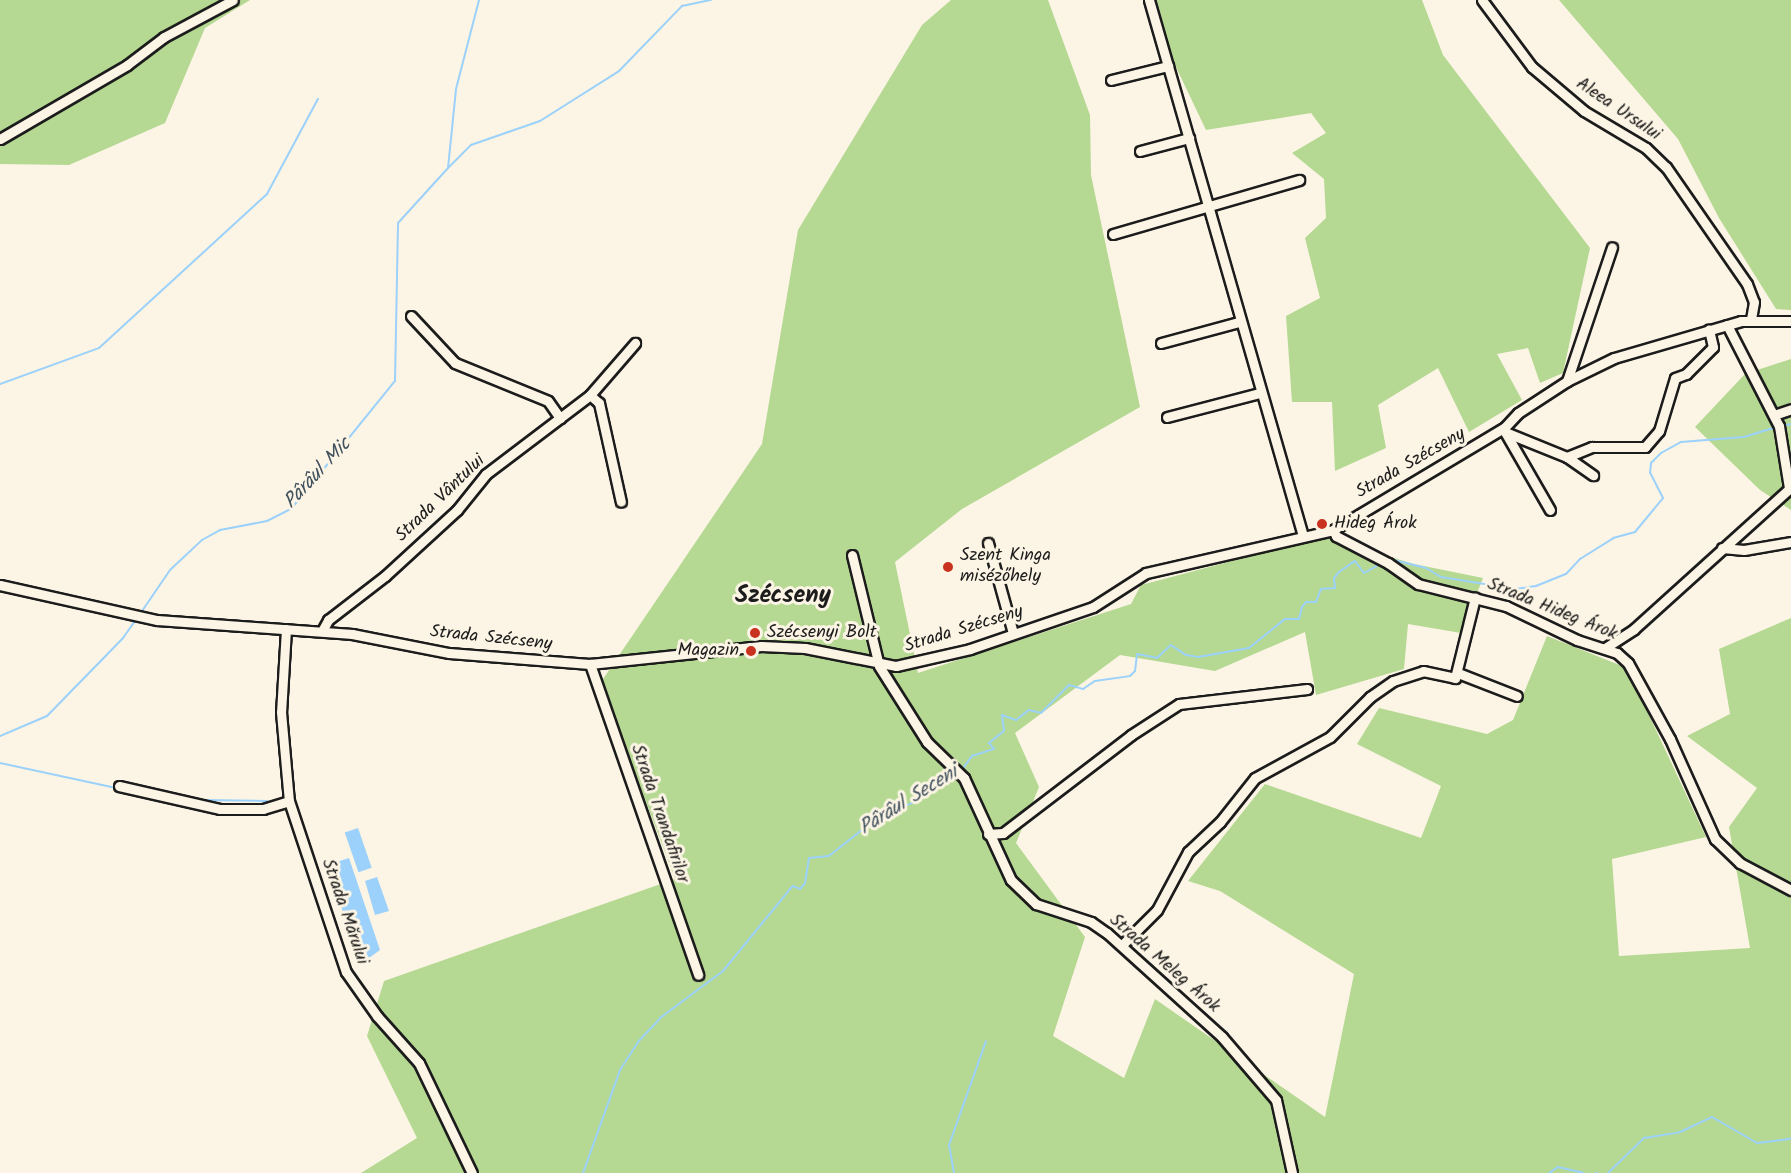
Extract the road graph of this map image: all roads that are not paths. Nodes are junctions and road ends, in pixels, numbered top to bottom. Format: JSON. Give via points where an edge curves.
{"nodes":[{"id":1,"x":233,"y":0,"type":"edge"},
{"id":2,"x":1149,"y":0,"type":"edge"},
{"id":3,"x":1482,"y":0,"type":"edge"},
{"id":4,"x":1168,"y":66,"type":"junction"},
{"id":5,"x":1111,"y":80,"type":"dead end"},
{"id":6,"x":1189,"y":138,"type":"junction"},
{"id":7,"x":0,"y":140,"type":"edge"},
{"id":8,"x":1140,"y":151,"type":"dead end"},
{"id":9,"x":1299,"y":180,"type":"dead end"},
{"id":10,"x":1208,"y":207,"type":"junction"},
{"id":11,"x":1113,"y":234,"type":"dead end"},
{"id":12,"x":1612,"y":247,"type":"dead end"},
{"id":13,"x":411,"y":316,"type":"dead end"},
{"id":14,"x":1751,"y":319,"type":"junction"},
{"id":15,"x":1791,"y":321,"type":"edge"},
{"id":16,"x":1239,"y":322,"type":"junction"},
{"id":17,"x":1728,"y":325,"type":"junction"},
{"id":18,"x":1709,"y":329,"type":"junction"},
{"id":19,"x":634,"y":343,"type":"dead end"},
{"id":20,"x":1161,"y":343,"type":"dead end"},
{"id":21,"x":1567,"y":381,"type":"junction"},
{"id":22,"x":1260,"y":393,"type":"junction"},
{"id":23,"x":590,"y":395,"type":"junction"},
{"id":24,"x":1791,"y":409,"type":"edge"},
{"id":25,"x":1774,"y":414,"type":"junction"},
{"id":26,"x":1167,"y":417,"type":"dead end"},
{"id":27,"x":560,"y":418,"type":"junction"},
{"id":28,"x":1505,"y":430,"type":"junction"},
{"id":29,"x":1566,"y":457,"type":"junction"},
{"id":30,"x":1593,"y":475,"type":"dead end"},
{"id":31,"x":1790,"y":487,"type":"edge"},
{"id":32,"x":621,"y":502,"type":"dead end"},
{"id":33,"x":1550,"y":510,"type":"dead end"},
{"id":34,"x":1333,"y":530,"type":"junction"},
{"id":35,"x":1303,"y":536,"type":"junction"},
{"id":36,"x":1791,"y":542,"type":"edge"},
{"id":37,"x":988,"y":543,"type":"dead end"},
{"id":38,"x":1722,"y":548,"type":"junction"},
{"id":39,"x":852,"y":555,"type":"dead end"},
{"id":40,"x":0,"y":585,"type":"edge"},
{"id":41,"x":1475,"y":597,"type":"junction"},
{"id":42,"x":286,"y":629,"type":"junction"},
{"id":43,"x":322,"y":631,"type":"junction"},
{"id":44,"x":1013,"y":633,"type":"junction"},
{"id":45,"x":1605,"y":648,"type":"junction"},
{"id":46,"x":590,"y":664,"type":"junction"},
{"id":47,"x":879,"y":666,"type":"junction"},
{"id":48,"x":1458,"y":673,"type":"junction"},
{"id":49,"x":1307,"y":688,"type":"dead end"},
{"id":50,"x":1517,"y":696,"type":"dead end"},
{"id":51,"x":118,"y":786,"type":"dead end"},
{"id":52,"x":289,"y":801,"type":"junction"},
{"id":53,"x":988,"y":834,"type":"junction"},
{"id":54,"x":1791,"y":890,"type":"edge"},
{"id":55,"x":1122,"y":945,"type":"junction"},
{"id":56,"x":698,"y":975,"type":"dead end"},
{"id":57,"x":472,"y":1173,"type":"edge"},
{"id":58,"x":1292,"y":1173,"type":"edge"}],
"edges":[{"from":1,"to":7,"type":"street","via":[[164,36],[127,65]]},
{"from":2,"to":4,"type":"street"},
{"from":3,"to":14,"type":"street","name":"Aleea Ursului","via":[[1532,67],[1584,111],[1646,148],[1666,166],[1747,284],[1754,302]]},
{"from":4,"to":5,"type":"street"},
{"from":4,"to":6,"type":"street"},
{"from":6,"to":8,"type":"street"},
{"from":6,"to":10,"type":"street"},
{"from":9,"to":10,"type":"street"},
{"from":10,"to":11,"type":"street"},
{"from":10,"to":16,"type":"street"},
{"from":12,"to":21,"type":"street"},
{"from":13,"to":27,"type":"street","via":[[455,363],[548,401]]},
{"from":14,"to":15,"type":"street","name":"Strada Szécseny"},
{"from":14,"to":17,"type":"street","name":"Strada Szécseny"},
{"from":16,"to":20,"type":"street"},
{"from":16,"to":22,"type":"street"},
{"from":17,"to":18,"type":"street","name":"Strada Szécseny"},
{"from":17,"to":25,"type":"street"},
{"from":18,"to":21,"type":"street","name":"Strada Szécseny","via":[[1614,358]]},
{"from":18,"to":29,"type":"street","via":[[1713,347],[1686,374],[1675,378],[1668,410],[1650,444],[1639,449],[1592,447]]},
{"from":19,"to":23,"type":"street","name":"Strada Vântului"},
{"from":21,"to":28,"type":"street","name":"Strada Szécseny","via":[[1518,413]]},
{"from":22,"to":26,"type":"street"},
{"from":22,"to":35,"type":"street"},
{"from":23,"to":27,"type":"street","name":"Strada Vântului"},
{"from":23,"to":32,"type":"street","via":[[599,403]]},
{"from":24,"to":25,"type":"street"},
{"from":25,"to":31,"type":"street"},
{"from":27,"to":43,"type":"street","name":"Strada Vântului","via":[[486,474],[457,510],[385,576],[328,620]]},
{"from":28,"to":29,"type":"street"},
{"from":28,"to":33,"type":"street"},
{"from":28,"to":34,"type":"street","name":"Strada Szécseny"},
{"from":29,"to":30,"type":"street"},
{"from":31,"to":38,"type":"street"},
{"from":34,"to":35,"type":"street","name":"Strada Szécseny"},
{"from":34,"to":41,"type":"street","name":"Strada Hideg Árok","via":[[1336,536],[1418,584]]},
{"from":35,"to":44,"type":"street","name":"Strada Szécseny","via":[[1146,573],[1098,605]]},
{"from":36,"to":38,"type":"street","via":[[1744,550]]},
{"from":37,"to":44,"type":"street"},
{"from":38,"to":45,"type":"street","via":[[1616,644]]},
{"from":39,"to":47,"type":"street","name":"Strada Meleg Árok"},
{"from":40,"to":42,"type":"street","name":"Strada Szécseny","via":[[138,616]]},
{"from":41,"to":45,"type":"street","name":"Strada Hideg Árok","via":[[1506,606],[1576,640]]},
{"from":41,"to":48,"type":"street"},
{"from":42,"to":43,"type":"street","name":"Strada Szécseny"},
{"from":42,"to":52,"type":"street","name":"Strada Mărului","via":[[281,712]]},
{"from":43,"to":46,"type":"street","name":"Strada Szécseny","via":[[433,652]]},
{"from":44,"to":47,"type":"street","name":"Strada Szécseny","via":[[906,665]]},
{"from":45,"to":54,"type":"street","name":"Strada Hideg Árok","via":[[1629,663],[1696,792],[1706,823],[1724,851]]},
{"from":46,"to":47,"type":"street","name":"Strada Szécseny","via":[[761,646],[805,648]]},
{"from":46,"to":56,"type":"street","name":"Strada Trandafirilor"},
{"from":47,"to":53,"type":"street","name":"Strada Meleg Árok","via":[[927,742],[959,773]]},
{"from":48,"to":50,"type":"street"},
{"from":48,"to":55,"type":"street","via":[[1455,678],[1423,671],[1393,681],[1370,697],[1330,737],[1255,778],[1220,822],[1188,852],[1157,910]]},
{"from":49,"to":53,"type":"street","via":[[1179,704],[1131,735],[1004,833]]},
{"from":51,"to":52,"type":"street","via":[[220,809],[263,809]]},
{"from":52,"to":57,"type":"street","name":"Strada Mărului","via":[[346,972],[377,1016],[419,1063]]},
{"from":53,"to":55,"type":"street","name":"Strada Meleg Árok","via":[[1011,880],[1028,898],[1047,910],[1091,922]]},
{"from":55,"to":58,"type":"street","name":"Strada Meleg Árok","via":[[1222,1037],[1271,1093],[1281,1112]]}]}
